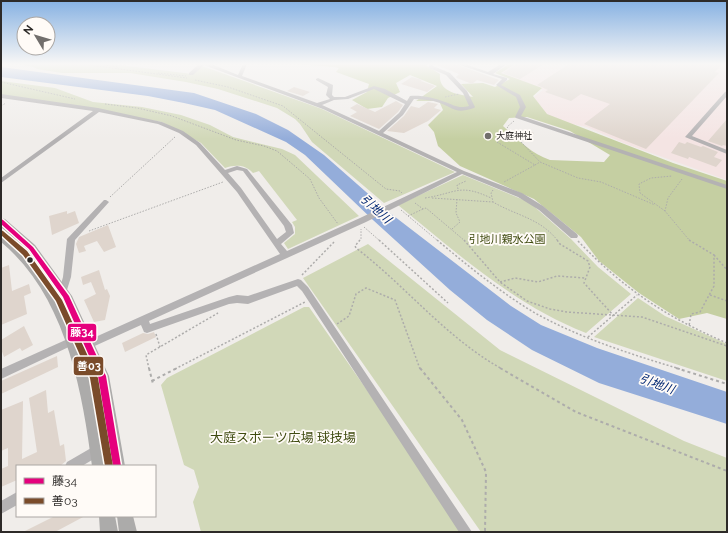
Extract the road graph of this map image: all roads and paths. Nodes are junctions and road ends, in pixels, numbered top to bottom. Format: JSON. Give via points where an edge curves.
{"nodes":[{"id":1,"x":233,"y":89,"type":"edge"},
{"id":2,"x":275,"y":89,"type":"edge"},
{"id":3,"x":330,"y":89,"type":"edge"},
{"id":4,"x":367,"y":89,"type":"edge"},
{"id":5,"x":381,"y":89,"type":"edge"},
{"id":6,"x":462,"y":89,"type":"edge"},
{"id":7,"x":505,"y":89,"type":"edge"},
{"id":8,"x":465,"y":92,"type":"junction"},
{"id":9,"x":727,"y":93,"type":"edge"},
{"id":10,"x":1,"y":96,"type":"edge"},
{"id":11,"x":333,"y":99,"type":"junction"},
{"id":12,"x":434,"y":100,"type":"junction"},
{"id":13,"x":408,"y":102,"type":"junction"},
{"id":14,"x":318,"y":105,"type":"junction"},
{"id":15,"x":98,"y":110,"type":"junction"},
{"id":16,"x":518,"y":117,"type":"junction"},
{"id":17,"x":181,"y":132,"type":"junction"},
{"id":18,"x":380,"y":134,"type":"junction"},
{"id":19,"x":497,"y":142,"type":"dead end"},
{"id":20,"x":727,"y":152,"type":"edge"},
{"id":21,"x":540,"y":162,"type":"junction"},
{"id":22,"x":534,"y":165,"type":"junction"},
{"id":23,"x":224,"y":172,"type":"junction"},
{"id":24,"x":460,"y":172,"type":"junction"},
{"id":25,"x":673,"y":176,"type":"dead end"},
{"id":26,"x":679,"y":176,"type":"dead end"},
{"id":27,"x":230,"y":179,"type":"junction"},
{"id":28,"x":1,"y":181,"type":"edge"},
{"id":29,"x":498,"y":186,"type":"junction"},
{"id":30,"x":727,"y":187,"type":"edge"},
{"id":31,"x":458,"y":189,"type":"junction"},
{"id":32,"x":430,"y":197,"type":"junction"},
{"id":33,"x":408,"y":198,"type":"junction"},
{"id":34,"x":423,"y":198,"type":"dead end"},
{"id":35,"x":492,"y":198,"type":"junction"},
{"id":36,"x":420,"y":199,"type":"dead end"},
{"id":37,"x":457,"y":200,"type":"junction"},
{"id":38,"x":106,"y":202,"type":"joint"},
{"id":39,"x":493,"y":202,"type":"junction"},
{"id":40,"x":393,"y":205,"type":"junction"},
{"id":41,"x":655,"y":205,"type":"junction"},
{"id":42,"x":423,"y":209,"type":"junction"},
{"id":43,"x":665,"y":211,"type":"junction"},
{"id":44,"x":408,"y":216,"type":"junction"},
{"id":45,"x":1,"y":221,"type":"edge"},
{"id":46,"x":452,"y":229,"type":"junction"},
{"id":47,"x":1,"y":236,"type":"edge"},
{"id":48,"x":574,"y":236,"type":"joint"},
{"id":49,"x":71,"y":238,"type":"junction"},
{"id":50,"x":340,"y":239,"type":"dead end"},
{"id":51,"x":277,"y":243,"type":"junction"},
{"id":52,"x":285,"y":255,"type":"junction"},
{"id":53,"x":714,"y":255,"type":"junction"},
{"id":54,"x":727,"y":270,"type":"edge"},
{"id":55,"x":585,"y":278,"type":"junction"},
{"id":56,"x":298,"y":282,"type":"junction"},
{"id":57,"x":500,"y":282,"type":"junction"},
{"id":58,"x":62,"y":291,"type":"junction"},
{"id":59,"x":637,"y":295,"type":"junction"},
{"id":60,"x":710,"y":295,"type":"junction"},
{"id":61,"x":309,"y":300,"type":"dead end"},
{"id":62,"x":727,"y":301,"type":"edge"},
{"id":63,"x":448,"y":303,"type":"dead end"},
{"id":64,"x":221,"y":312,"type":"dead end"},
{"id":65,"x":613,"y":315,"type":"junction"},
{"id":66,"x":144,"y":319,"type":"junction"},
{"id":67,"x":689,"y":326,"type":"junction"},
{"id":68,"x":330,"y":328,"type":"junction"},
{"id":69,"x":153,"y":332,"type":"dead end"},
{"id":70,"x":588,"y":337,"type":"junction"},
{"id":71,"x":727,"y":343,"type":"edge"},
{"id":72,"x":88,"y":345,"type":"junction"},
{"id":73,"x":72,"y":346,"type":"junction"},
{"id":74,"x":727,"y":346,"type":"edge"},
{"id":75,"x":160,"y":347,"type":"junction"},
{"id":76,"x":1,"y":374,"type":"edge"},
{"id":77,"x":727,"y":384,"type":"edge"},
{"id":78,"x":98,"y":450,"type":"junction"},
{"id":79,"x":73,"y":465,"type":"edge"},
{"id":80,"x":100,"y":465,"type":"edge"},
{"id":81,"x":117,"y":465,"type":"edge"},
{"id":82,"x":727,"y":471,"type":"edge"},
{"id":83,"x":16,"y":499,"type":"edge"},
{"id":84,"x":1,"y":508,"type":"edge"},
{"id":85,"x":107,"y":517,"type":"edge"},
{"id":86,"x":125,"y":517,"type":"edge"},
{"id":87,"x":109,"y":532,"type":"edge"},
{"id":88,"x":128,"y":532,"type":"edge"},
{"id":89,"x":466,"y":532,"type":"edge"},
{"id":90,"x":485,"y":532,"type":"edge"}],
"edges":[{"from":1,"to":33,"type":"path","via":[[283,106],[386,189],[400,191]]},
{"from":2,"to":14,"type":"street"},
{"from":3,"to":11,"type":"street","via":[[329,95]]},
{"from":4,"to":11,"type":"street","via":[[346,98]]},
{"from":5,"to":13,"type":"street"},
{"from":6,"to":8,"type":"street"},
{"from":7,"to":16,"type":"street","via":[[518,96],[523,107]]},
{"from":8,"to":12,"type":"path"},
{"from":8,"to":12,"type":"street","via":[[472,106],[462,110],[455,110]]},
{"from":9,"to":20,"type":"street","via":[[688,137]]},
{"from":10,"to":15,"type":"street"},
{"from":11,"to":14,"type":"street"},
{"from":12,"to":13,"type":"street","via":[[412,97]]},
{"from":13,"to":18,"type":"street"},
{"from":14,"to":18,"type":"street"},
{"from":15,"to":17,"type":"street","via":[[150,120]]},
{"from":15,"to":28,"type":"street"},
{"from":16,"to":21,"type":"path","via":[[507,127]]},
{"from":16,"to":30,"type":"street","via":[[593,140]]},
{"from":17,"to":23,"type":"street","via":[[206,151]]},
{"from":17,"to":38,"type":"path"},
{"from":18,"to":24,"type":"street"},
{"from":19,"to":22,"type":"path"},
{"from":21,"to":22,"type":"path"},
{"from":21,"to":41,"type":"path","via":[[578,178],[602,182]]},
{"from":22,"to":29,"type":"path"},
{"from":23,"to":27,"type":"street"},
{"from":23,"to":51,"type":"street","via":[[237,168],[245,170],[288,225],[290,233]]},
{"from":24,"to":29,"type":"street"},
{"from":24,"to":31,"type":"path","via":[[467,178],[456,186]]},
{"from":24,"to":33,"type":"street"},
{"from":25,"to":41,"type":"path","via":[[657,176],[639,184],[640,193]]},
{"from":26,"to":43,"type":"path","via":[[684,176],[666,200]]},
{"from":27,"to":49,"type":"path"},
{"from":27,"to":51,"type":"street"},
{"from":29,"to":35,"type":"path","via":[[492,192]]},
{"from":29,"to":48,"type":"street","via":[[532,201]]},
{"from":31,"to":32,"type":"path"},
{"from":31,"to":35,"type":"path","via":[[475,190]]},
{"from":32,"to":34,"type":"path"},
{"from":32,"to":37,"type":"path"},
{"from":33,"to":40,"type":"street"},
{"from":35,"to":39,"type":"path"},
{"from":36,"to":42,"type":"path","via":[[414,202]]},
{"from":37,"to":39,"type":"path"},
{"from":37,"to":46,"type":"path","via":[[456,213],[460,222]]},
{"from":38,"to":49,"type":"street"},
{"from":39,"to":55,"type":"path","via":[[506,210],[528,216],[550,232],[560,244],[588,261],[590,267]]},
{"from":40,"to":44,"type":"path"},
{"from":40,"to":52,"type":"street"},
{"from":41,"to":43,"type":"path"},
{"from":42,"to":44,"type":"path"},
{"from":42,"to":46,"type":"path","via":[[426,208]]},
{"from":43,"to":53,"type":"path","via":[[691,244]]},
{"from":44,"to":70,"type":"path","via":[[512,298],[538,314]]},
{"from":45,"to":58,"type":"main road","via":[[31,248]]},
{"from":46,"to":57,"type":"path","via":[[472,248]]},
{"from":47,"to":73,"type":"main road","via":[[32,267],[54,302]]},
{"from":48,"to":59,"type":"path","via":[[597,262]]},
{"from":49,"to":58,"type":"street","via":[[67,278]]},
{"from":50,"to":56,"type":"path","via":[[305,271]]},
{"from":51,"to":52,"type":"street"},
{"from":52,"to":66,"type":"street"},
{"from":53,"to":54,"type":"path"},
{"from":53,"to":60,"type":"path","via":[[714,286]]},
{"from":55,"to":57,"type":"path","via":[[557,276],[538,282],[515,278]]},
{"from":55,"to":65,"type":"path","via":[[586,286]]},
{"from":56,"to":66,"type":"street","via":[[248,300],[229,301],[147,330]]},
{"from":56,"to":68,"type":"street"},
{"from":57,"to":65,"type":"path","via":[[527,301],[550,309]]},
{"from":58,"to":72,"type":"main road"},
{"from":59,"to":65,"type":"path"},
{"from":59,"to":67,"type":"path"},
{"from":60,"to":62,"type":"path"},
{"from":60,"to":67,"type":"path","via":[[700,312],[691,314]]},
{"from":61,"to":75,"type":"path","via":[[152,382],[146,355]]},
{"from":63,"to":82,"type":"path","via":[[364,227],[360,229],[361,239],[356,248],[381,267],[448,332],[479,356],[576,412]]},
{"from":64,"to":75,"type":"path"},
{"from":65,"to":70,"type":"path"},
{"from":65,"to":74,"type":"path","via":[[652,320]]},
{"from":66,"to":72,"type":"street"},
{"from":67,"to":71,"type":"path"},
{"from":68,"to":89,"type":"street"},
{"from":68,"to":90,"type":"path","via":[[349,316],[356,294],[366,288],[395,300],[418,366],[462,420],[486,472]]},
{"from":69,"to":75,"type":"path","via":[[155,331]]},
{"from":70,"to":77,"type":"path"},
{"from":72,"to":73,"type":"street"},
{"from":72,"to":81,"type":"main road","via":[[102,376]]},
{"from":73,"to":76,"type":"street"},
{"from":73,"to":78,"type":"main road","via":[[85,383]]},
{"from":78,"to":79,"type":"street"},
{"from":78,"to":80,"type":"main road"},
{"from":83,"to":84,"type":"street"},
{"from":85,"to":87,"type":"main road"},
{"from":86,"to":88,"type":"main road"}]}
